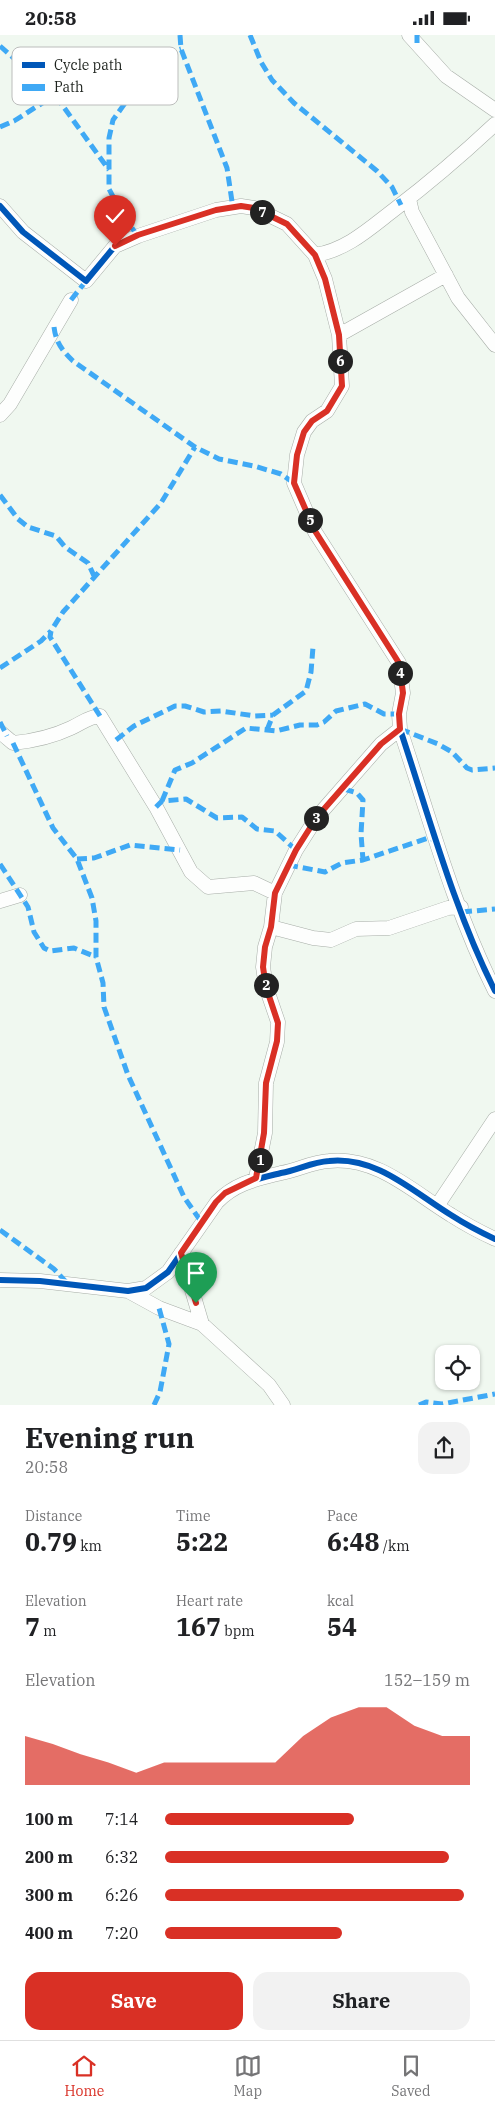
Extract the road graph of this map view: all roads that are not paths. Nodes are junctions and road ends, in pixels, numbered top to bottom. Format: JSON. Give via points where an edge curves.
{"nodes":[{"id":1,"x":409,"y":35,"type":"edge"},
{"id":2,"x":495,"y":110,"type":"edge"},
{"id":3,"x":495,"y":124,"type":"edge"},
{"id":4,"x":409,"y":199,"type":"junction"},
{"id":5,"x":0,"y":206,"type":"edge"},
{"id":6,"x":315,"y":255,"type":"junction"},
{"id":7,"x":446,"y":275,"type":"junction"},
{"id":8,"x":71,"y":301,"type":"dead end"},
{"id":9,"x":339,"y":335,"type":"junction"},
{"id":10,"x":495,"y":345,"type":"edge"},
{"id":11,"x":0,"y":415,"type":"edge"},
{"id":12,"x":400,"y":729,"type":"junction"},
{"id":13,"x":0,"y":732,"type":"edge"},
{"id":14,"x":275,"y":893,"type":"junction"},
{"id":15,"x":20,"y":895,"type":"dead end"},
{"id":16,"x":0,"y":901,"type":"edge"},
{"id":17,"x":460,"y":907,"type":"junction"},
{"id":18,"x":271,"y":927,"type":"junction"},
{"id":19,"x":495,"y":991,"type":"edge"},
{"id":20,"x":495,"y":1119,"type":"edge"},
{"id":21,"x":256,"y":1178,"type":"junction"},
{"id":22,"x":437,"y":1206,"type":"junction"},
{"id":23,"x":495,"y":1239,"type":"edge"},
{"id":24,"x":181,"y":1253,"type":"junction"},
{"id":25,"x":0,"y":1280,"type":"edge"},
{"id":26,"x":128,"y":1291,"type":"junction"},
{"id":27,"x":202,"y":1324,"type":"junction"},
{"id":28,"x":283,"y":1405,"type":"edge"}],
"edges":[{"from":1,"to":2,"type":"street","via":[[446,76]]},
{"from":3,"to":4,"type":"street"},
{"from":4,"to":6,"type":"street","via":[[358,238],[330,252]]},
{"from":4,"to":7,"type":"street","via":[[412,212]]},
{"from":5,"to":6,"type":"street","via":[[24,232],[86,281],[115,246],[138,235],[216,210],[241,206],[254,208],[287,224]]},
{"from":6,"to":9,"type":"street","via":[[325,279]]},
{"from":7,"to":9,"type":"street"},
{"from":7,"to":10,"type":"street","via":[[458,298]]},
{"from":8,"to":11,"type":"street","via":[[10,404]]},
{"from":9,"to":12,"type":"street","via":[[342,386],[327,411],[312,421],[304,432],[294,483],[315,531],[399,663],[403,693]]},
{"from":12,"to":14,"type":"street","via":[[381,744],[317,817]]},
{"from":12,"to":17,"type":"street"},
{"from":13,"to":14,"type":"street","via":[[13,743],[42,740],[90,717],[100,716],[192,872],[208,887],[254,883]]},
{"from":14,"to":18,"type":"street"},
{"from":15,"to":16,"type":"street"},
{"from":17,"to":18,"type":"street","via":[[390,928],[356,929],[331,940]]},
{"from":17,"to":19,"type":"street"},
{"from":18,"to":21,"type":"street","via":[[263,967],[278,1023],[277,1041],[266,1083],[264,1133]]},
{"from":20,"to":22,"type":"street"},
{"from":21,"to":22,"type":"street","via":[[330,1160],[366,1163]]},
{"from":21,"to":24,"type":"street","via":[[225,1193],[216,1202]]},
{"from":22,"to":23,"type":"street"},
{"from":24,"to":26,"type":"street","via":[[168,1272],[156,1282],[146,1288]]},
{"from":24,"to":27,"type":"street"},
{"from":25,"to":26,"type":"street"},
{"from":26,"to":27,"type":"street"},
{"from":27,"to":28,"type":"street","via":[[270,1385]]}]}
